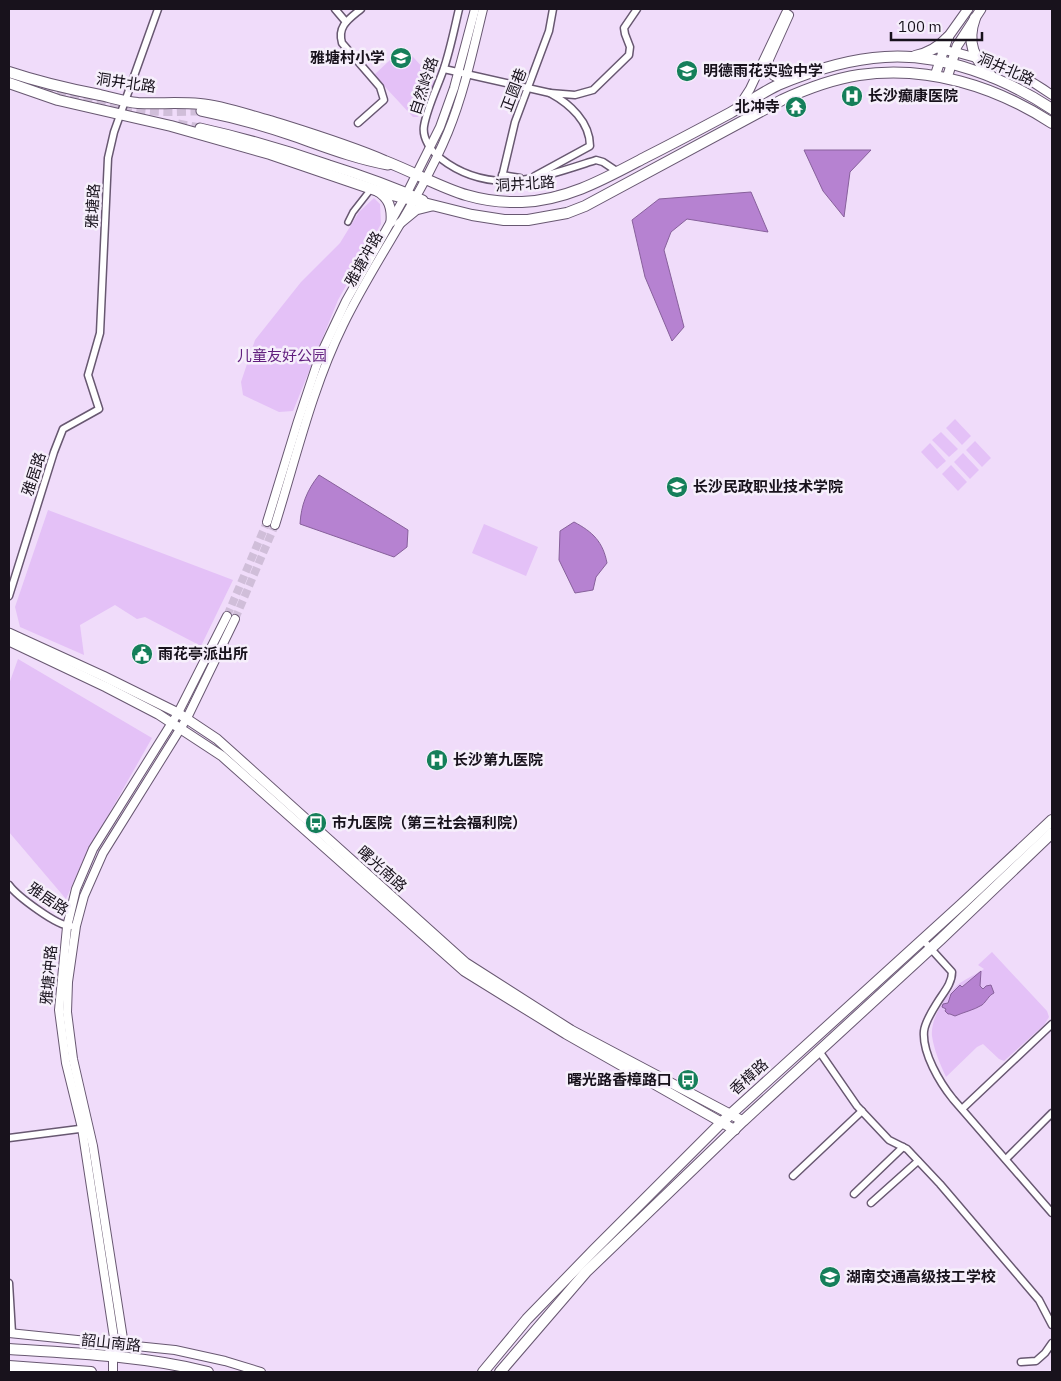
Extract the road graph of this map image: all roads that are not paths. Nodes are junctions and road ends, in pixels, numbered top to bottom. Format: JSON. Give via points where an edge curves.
{"nodes":[{"id":1,"x":158,"y":9,"type":"edge"},
{"id":2,"x":334,"y":9,"type":"edge"},
{"id":3,"x":361,"y":9,"type":"edge"},
{"id":4,"x":459,"y":9,"type":"edge"},
{"id":5,"x":475,"y":9,"type":"edge"},
{"id":6,"x":483,"y":9,"type":"edge"},
{"id":7,"x":553,"y":9,"type":"edge"},
{"id":8,"x":637,"y":9,"type":"edge"},
{"id":9,"x":968,"y":9,"type":"edge"},
{"id":10,"x":978,"y":13,"type":"edge"},
{"id":11,"x":346,"y":22,"type":"junction"},
{"id":12,"x":948,"y":37,"type":"joint"},
{"id":13,"x":939,"y":49,"type":"junction"},
{"id":14,"x":954,"y":52,"type":"junction"},
{"id":15,"x":906,"y":57,"type":"junction"},
{"id":16,"x":977,"y":57,"type":"junction"},
{"id":17,"x":939,"y":62,"type":"junction"},
{"id":18,"x":950,"y":64,"type":"junction"},
{"id":19,"x":444,"y":69,"type":"junction"},
{"id":20,"x":9,"y":72,"type":"edge"},
{"id":21,"x":459,"y":72,"type":"junction"},
{"id":22,"x":468,"y":74,"type":"junction"},
{"id":23,"x":935,"y":76,"type":"junction"},
{"id":24,"x":947,"y":78,"type":"junction"},
{"id":25,"x":995,"y":79,"type":"junction"},
{"id":26,"x":790,"y":80,"type":"junction"},
{"id":27,"x":9,"y":82,"type":"edge"},
{"id":28,"x":528,"y":88,"type":"junction"},
{"id":29,"x":550,"y":93,"type":"junction"},
{"id":30,"x":1052,"y":95,"type":"edge"},
{"id":31,"x":126,"y":100,"type":"junction"},
{"id":32,"x":1052,"y":109,"type":"edge"},
{"id":33,"x":201,"y":111,"type":"tunnel mouth"},
{"id":34,"x":732,"y":112,"type":"junction"},
{"id":35,"x":122,"y":115,"type":"junction"},
{"id":36,"x":358,"y":123,"type":"dead end"},
{"id":37,"x":1052,"y":123,"type":"edge"},
{"id":38,"x":200,"y":128,"type":"tunnel mouth"},
{"id":39,"x":430,"y":147,"type":"junction"},
{"id":40,"x":437,"y":155,"type":"junction"},
{"id":41,"x":401,"y":168,"type":"junction"},
{"id":42,"x":618,"y":172,"type":"junction"},
{"id":43,"x":421,"y":178,"type":"junction"},
{"id":44,"x":502,"y":178,"type":"junction"},
{"id":45,"x":373,"y":190,"type":"junction"},
{"id":46,"x":410,"y":197,"type":"junction"},
{"id":47,"x":435,"y":206,"type":"junction"},
{"id":48,"x":348,"y":222,"type":"dead end"},
{"id":49,"x":395,"y":223,"type":"junction"},
{"id":50,"x":99,"y":409,"type":"joint"},
{"id":51,"x":271,"y":524,"type":"tunnel mouth"},
{"id":52,"x":9,"y":596,"type":"edge"},
{"id":53,"x":9,"y":633,"type":"edge"},
{"id":54,"x":9,"y":641,"type":"edge"},
{"id":55,"x":178,"y":713,"type":"junction"},
{"id":56,"x":187,"y":718,"type":"junction"},
{"id":57,"x":172,"y":723,"type":"junction"},
{"id":58,"x":180,"y":729,"type":"junction"},
{"id":59,"x":1052,"y":820,"type":"edge"},
{"id":60,"x":1052,"y":833,"type":"edge"},
{"id":61,"x":9,"y":888,"type":"edge"},
{"id":62,"x":76,"y":926,"type":"junction"},
{"id":63,"x":67,"y":927,"type":"junction"},
{"id":64,"x":922,"y":939,"type":"junction"},
{"id":65,"x":931,"y":948,"type":"junction"},
{"id":66,"x":1052,"y":1024,"type":"edge"},
{"id":67,"x":818,"y":1051,"type":"junction"},
{"id":68,"x":962,"y":1109,"type":"junction"},
{"id":69,"x":862,"y":1112,"type":"junction"},
{"id":70,"x":1052,"y":1113,"type":"edge"},
{"id":71,"x":731,"y":1114,"type":"junction"},
{"id":72,"x":743,"y":1121,"type":"junction"},
{"id":73,"x":721,"y":1123,"type":"junction"},
{"id":74,"x":86,"y":1128,"type":"junction"},
{"id":75,"x":735,"y":1130,"type":"junction"},
{"id":76,"x":9,"y":1138,"type":"edge"},
{"id":77,"x":904,"y":1147,"type":"junction"},
{"id":78,"x":1006,"y":1159,"type":"junction"},
{"id":79,"x":918,"y":1161,"type":"junction"},
{"id":80,"x":793,"y":1176,"type":"dead end"},
{"id":81,"x":854,"y":1194,"type":"dead end"},
{"id":82,"x":871,"y":1203,"type":"dead end"},
{"id":83,"x":1052,"y":1213,"type":"edge"},
{"id":84,"x":9,"y":1283,"type":"edge"},
{"id":85,"x":1052,"y":1325,"type":"edge"},
{"id":86,"x":10,"y":1333,"type":"edge"},
{"id":87,"x":1052,"y":1343,"type":"edge"},
{"id":88,"x":115,"y":1344,"type":"junction"},
{"id":89,"x":124,"y":1344,"type":"junction"},
{"id":90,"x":9,"y":1349,"type":"edge"},
{"id":91,"x":113,"y":1357,"type":"junction"},
{"id":92,"x":1021,"y":1362,"type":"dead end"},
{"id":93,"x":9,"y":1366,"type":"edge"},
{"id":94,"x":86,"y":1372,"type":"edge"},
{"id":95,"x":113,"y":1372,"type":"edge"},
{"id":96,"x":208,"y":1372,"type":"edge"},
{"id":97,"x":261,"y":1372,"type":"edge"},
{"id":98,"x":483,"y":1372,"type":"edge"},
{"id":99,"x":500,"y":1372,"type":"edge"}],
"edges":[{"from":1,"to":31,"type":"street","name":"雅塘路"},
{"from":2,"to":11,"type":"street"},
{"from":3,"to":11,"type":"street"},
{"from":4,"to":19,"type":"street","name":"自然岭路"},
{"from":5,"to":21,"type":"street","name":"雅塘冲路"},
{"from":6,"to":22,"type":"street","name":"雅塘冲路"},
{"from":7,"to":28,"type":"street","name":"正圆巷","via":[[549,31]]},
{"from":8,"to":29,"type":"street","via":[[624,28],[629,55],[592,90],[575,95]]},
{"from":9,"to":12,"type":"main road"},
{"from":10,"to":14,"type":"main road"},
{"from":10,"to":16,"type":"main road","via":[[970,35]]},
{"from":11,"to":36,"type":"street","via":[[340,30],[342,44],[380,87],[384,100]]},
{"from":12,"to":13,"type":"main road"},
{"from":13,"to":14,"type":"street"},
{"from":13,"to":15,"type":"main road"},
{"from":13,"to":17,"type":"main road"},
{"from":14,"to":16,"type":"street"},
{"from":14,"to":18,"type":"main road"},
{"from":15,"to":17,"type":"main road","name":"洞井北路"},
{"from":15,"to":26,"type":"main road","name":"洞井北路","via":[[858,60]]},
{"from":16,"to":25,"type":"main road"},
{"from":16,"to":30,"type":"street"},
{"from":17,"to":18,"type":"main road","name":"洞井北路"},
{"from":17,"to":23,"type":"main road"},
{"from":18,"to":24,"type":"main road"},
{"from":18,"to":25,"type":"main road","name":"洞井北路"},
{"from":19,"to":21,"type":"street"},
{"from":19,"to":39,"type":"street","name":"自然岭路","via":[[423,127]]},
{"from":20,"to":27,"type":"main road","via":[[22,82]]},
{"from":20,"to":31,"type":"main road","name":"洞井北路","via":[[64,88]]},
{"from":21,"to":22,"type":"street"},
{"from":21,"to":39,"type":"street","name":"雅塘冲路"},
{"from":22,"to":28,"type":"street"},
{"from":22,"to":40,"type":"street","name":"雅塘冲路"},
{"from":23,"to":24,"type":"main road","name":"洞井北路"},
{"from":23,"to":47,"type":"main road","name":"洞井北路","via":[[903,73],[858,75],[798,93],[604,197],[566,213],[528,220],[504,220]]},
{"from":24,"to":37,"type":"main road","name":"洞井北路","via":[[990,91]]},
{"from":25,"to":32,"type":"main road","name":"洞井北路"},
{"from":26,"to":34,"type":"main road","name":"洞井北路"},
{"from":26,"to":34,"type":"street","via":[[775,77],[767,64],[789,15],[786,14],[750,89]]},
{"from":27,"to":35,"type":"main road","name":"洞井北路","via":[[58,100]]},
{"from":28,"to":29,"type":"street"},
{"from":28,"to":44,"type":"street","name":"正圆巷","via":[[515,122]]},
{"from":29,"to":44,"type":"street","via":[[567,102],[582,120],[590,135],[590,146],[533,177]]},
{"from":31,"to":35,"type":"street","name":"雅塘路"},
{"from":31,"to":41,"type":"main road","name":"洞井北路","via":[[200,104],[234,111],[300,130]]},
{"from":33,"to":41,"type":"main road","via":[[268,128],[367,161]]},
{"from":34,"to":42,"type":"main road","name":"洞井北路"},
{"from":35,"to":45,"type":"main road","name":"洞井北路","via":[[278,156]]},
{"from":35,"to":50,"type":"street","name":"雅塘路","via":[[108,158],[100,333],[88,376]]},
{"from":38,"to":46,"type":"main road","via":[[256,140],[389,184]]},
{"from":39,"to":40,"type":"street","name":"自然岭路"},
{"from":39,"to":43,"type":"street","name":"雅塘冲路"},
{"from":40,"to":43,"type":"street","name":"雅塘冲路"},
{"from":40,"to":44,"type":"street","name":"自然岭路","via":[[449,165],[472,175]]},
{"from":41,"to":43,"type":"main road","name":"洞井北路"},
{"from":42,"to":43,"type":"main road","name":"洞井北路","via":[[557,198],[526,202],[486,201]]},
{"from":42,"to":44,"type":"street","name":"自然岭路","via":[[596,160],[532,180]]},
{"from":43,"to":46,"type":"street","name":"雅塘冲路"},
{"from":45,"to":46,"type":"main road","name":"洞井北路"},
{"from":45,"to":48,"type":"street"},
{"from":45,"to":49,"type":"main road","via":[[386,198]]},
{"from":46,"to":47,"type":"main road","name":"洞井北路"},
{"from":46,"to":49,"type":"street","name":"雅塘冲路"},
{"from":47,"to":49,"type":"main road","via":[[416,210]]},
{"from":49,"to":51,"type":"street","name":"雅塘冲路","via":[[327,361]]},
{"from":50,"to":52,"type":"street","name":"雅居路","via":[[63,429]]},
{"from":53,"to":55,"type":"main road","name":"曙光南路"},
{"from":54,"to":57,"type":"main road","name":"曙光南路"},
{"from":55,"to":56,"type":"main road","name":"曙光南路"},
{"from":55,"to":56,"type":"street","name":"雅塘冲路","via":[[231,618]]},
{"from":55,"to":57,"type":"street","name":"雅塘冲路"},
{"from":56,"to":58,"type":"street","name":"雅塘冲路"},
{"from":56,"to":71,"type":"main road","name":"曙光南路","via":[[217,739],[466,963],[571,1030]]},
{"from":57,"to":58,"type":"main road","name":"曙光南路"},
{"from":57,"to":63,"type":"street","name":"雅塘冲路","via":[[92,849],[76,889]]},
{"from":58,"to":62,"type":"street","name":"雅塘冲路","via":[[103,853],[84,896]]},
{"from":58,"to":73,"type":"main road","name":"曙光南路","via":[[222,756],[464,971]]},
{"from":59,"to":64,"type":"main road","name":"香樟路"},
{"from":60,"to":65,"type":"main road","name":"香樟路"},
{"from":61,"to":63,"type":"street","name":"雅居路"},
{"from":62,"to":63,"type":"street","name":"雅居路"},
{"from":62,"to":74,"type":"street","name":"雅塘冲路","via":[[68,982],[68,1012]]},
{"from":63,"to":74,"type":"street","name":"雅塘冲路","via":[[59,1010],[66,1063]]},
{"from":64,"to":65,"type":"street"},
{"from":64,"to":71,"type":"main road","name":"香樟路"},
{"from":65,"to":67,"type":"main road","name":"香樟路"},
{"from":65,"to":68,"type":"street","via":[[952,972],[952,977],[927,1022],[925,1045],[942,1086]]},
{"from":66,"to":68,"type":"street"},
{"from":67,"to":69,"type":"street"},
{"from":67,"to":72,"type":"main road","name":"香樟路"},
{"from":68,"to":78,"type":"street"},
{"from":69,"to":77,"type":"street","via":[[889,1140]]},
{"from":69,"to":80,"type":"street"},
{"from":70,"to":78,"type":"street"},
{"from":71,"to":72,"type":"main road","name":"曙光南路"},
{"from":71,"to":73,"type":"main road","name":"香樟路"},
{"from":72,"to":75,"type":"main road","name":"香樟路"},
{"from":73,"to":75,"type":"main road","name":"曙光南路"},
{"from":73,"to":98,"type":"main road","name":"香樟路","via":[[547,1298]]},
{"from":74,"to":76,"type":"street"},
{"from":74,"to":88,"type":"street","name":"雅塘冲路"},
{"from":74,"to":89,"type":"street","name":"雅塘冲路"},
{"from":75,"to":99,"type":"main road","name":"香樟路","via":[[586,1272]]},
{"from":77,"to":79,"type":"street"},
{"from":77,"to":81,"type":"street"},
{"from":78,"to":83,"type":"street"},
{"from":79,"to":82,"type":"street"},
{"from":79,"to":85,"type":"street","via":[[1039,1300]]},
{"from":84,"to":86,"type":"street"},
{"from":86,"to":88,"type":"street"},
{"from":87,"to":92,"type":"street","via":[[1036,1361]]},
{"from":88,"to":89,"type":"street"},
{"from":88,"to":91,"type":"street","name":"雅塘冲路"},
{"from":89,"to":97,"type":"street","via":[[191,1353]]},
{"from":90,"to":91,"type":"main road","name":"韶山南路"},
{"from":91,"to":95,"type":"street","name":"雅塘冲路"},
{"from":91,"to":96,"type":"main road","name":"韶山南路"},
{"from":93,"to":94,"type":"main road","name":"韶山南路"}]}
